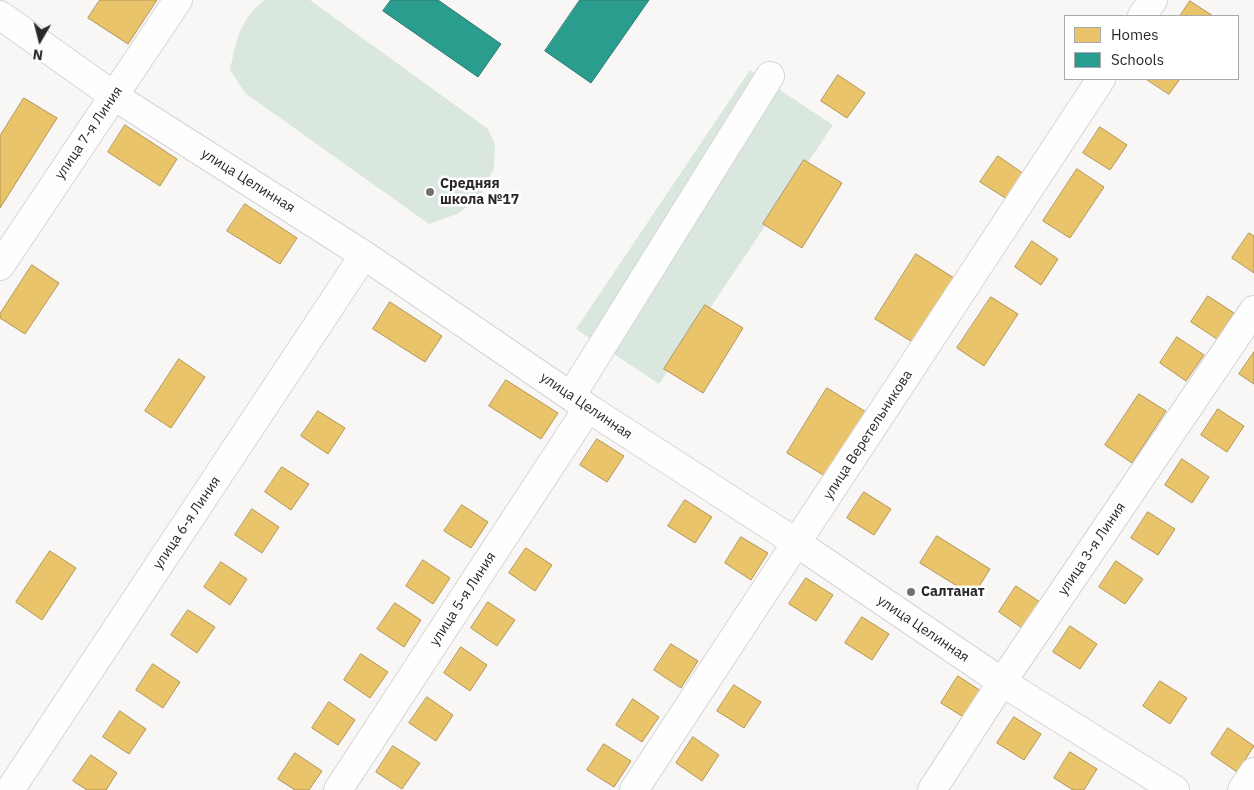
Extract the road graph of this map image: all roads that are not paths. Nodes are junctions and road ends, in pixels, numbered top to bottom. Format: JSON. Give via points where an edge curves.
{"nodes":[{"id":1,"x":178,"y":0,"type":"edge"},
{"id":2,"x":1153,"y":0,"type":"edge"},
{"id":3,"x":0,"y":15,"type":"edge"},
{"id":4,"x":1143,"y":15,"type":"edge"},
{"id":5,"x":770,"y":76,"type":"dead end"},
{"id":6,"x":1100,"y":80,"type":"edge"},
{"id":7,"x":114,"y":96,"type":"junction"},
{"id":8,"x":364,"y":255,"type":"junction"},
{"id":9,"x":0,"y":266,"type":"edge"},
{"id":10,"x":1254,"y":310,"type":"edge"},
{"id":11,"x":580,"y":402,"type":"junction"},
{"id":12,"x":797,"y":543,"type":"junction"},
{"id":13,"x":1002,"y":682,"type":"junction"},
{"id":14,"x":1254,"y":772,"type":"edge"},
{"id":15,"x":10,"y":790,"type":"edge"},
{"id":16,"x":338,"y":790,"type":"edge"},
{"id":17,"x":634,"y":790,"type":"edge"},
{"id":18,"x":932,"y":790,"type":"edge"},
{"id":19,"x":1175,"y":790,"type":"edge"},
{"id":20,"x":1242,"y":790,"type":"edge"}],
"edges":[{"from":1,"to":7,"type":"street","name":"улица 7-я Линия"},
{"from":2,"to":4,"type":"street"},
{"from":3,"to":7,"type":"street","name":"улица Целинная"},
{"from":5,"to":11,"type":"street","name":"улица 5-я Линия"},
{"from":6,"to":12,"type":"street","name":"улица Веретельникова"},
{"from":7,"to":8,"type":"street","name":"улица Целинная"},
{"from":7,"to":9,"type":"street","name":"улица 7-я Линия"},
{"from":8,"to":11,"type":"street","name":"улица Целинная"},
{"from":8,"to":15,"type":"street","name":"улица 6-я Линия"},
{"from":10,"to":13,"type":"street","name":"улица 3-я Линия"},
{"from":11,"to":12,"type":"street","name":"улица Целинная"},
{"from":11,"to":16,"type":"street","name":"улица 5-я Линия"},
{"from":12,"to":13,"type":"street","name":"улица Целинная"},
{"from":12,"to":17,"type":"street","name":"улица Веретельникова"},
{"from":13,"to":18,"type":"street","name":"улица 3-я Линия"},
{"from":13,"to":19,"type":"street","name":"улица Целинная"},
{"from":14,"to":20,"type":"street"}]}
